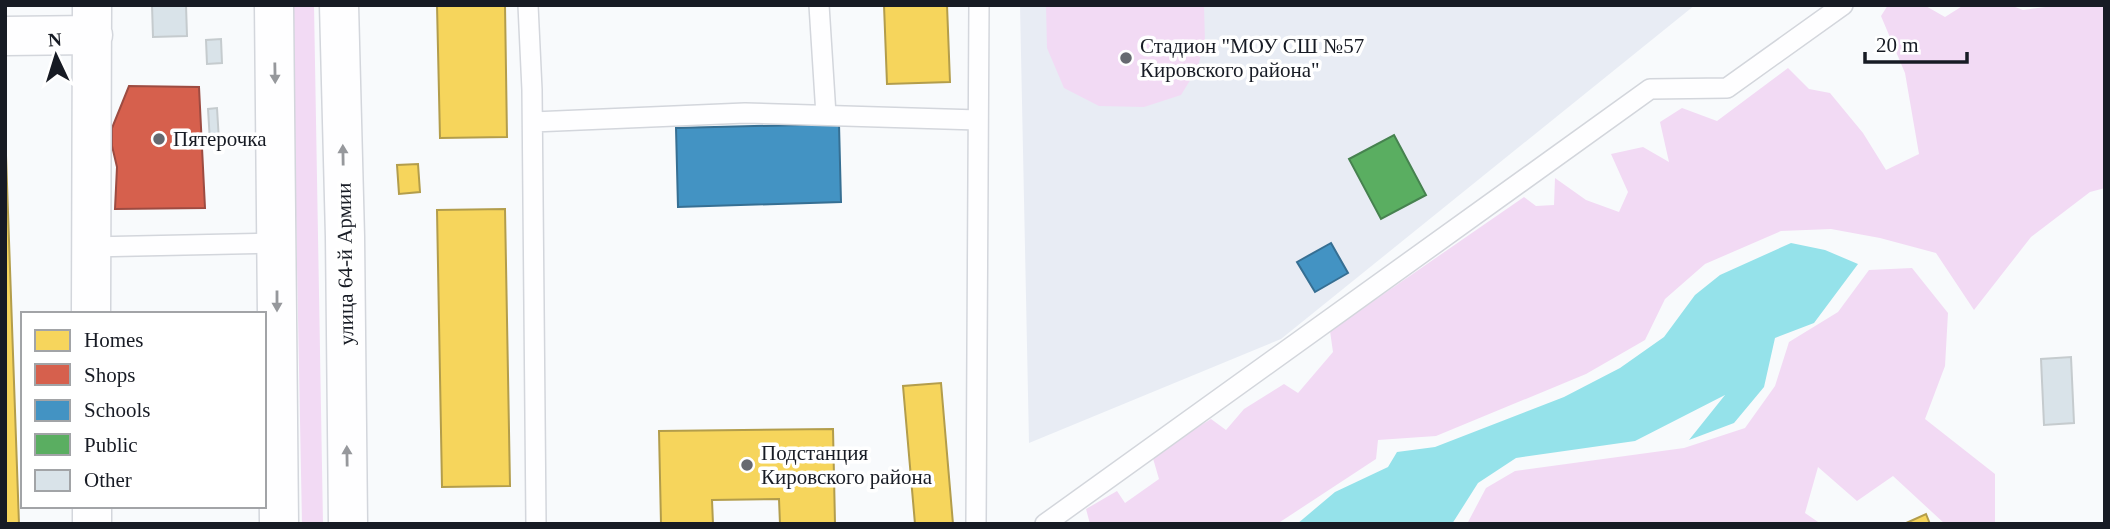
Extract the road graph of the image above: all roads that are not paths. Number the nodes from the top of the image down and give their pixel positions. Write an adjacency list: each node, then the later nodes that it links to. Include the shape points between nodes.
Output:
1 (274, 5): 12 (main road, one-way to 12)
2 (339, 5): 16 (main road, улица 64-й Армии, one-way to 2)
3 (528, 5): 11 (lane)
4 (819, 5): 9 (lane)
5 (979, 5): 10 (lane)
6 (1843, 5): 19 (lane, via 1727,88 1650,89)
7 (92, 20): 8 (main road); 13 (main road)
8 (5, 36)
9 (826, 115): 10 (lane); 11 (lane, via 745,113)
10 (978, 120): 18 (lane)
11 (533, 122): 17 (lane)
12 (276, 243): 13 (lane); 15 (main road, one-way to 15)
13 (90, 247): 14 (main road)
14 (91, 312)
15 (279, 524)
16 (348, 524)
17 (536, 524)
18 (976, 524)
19 (1045, 524)

